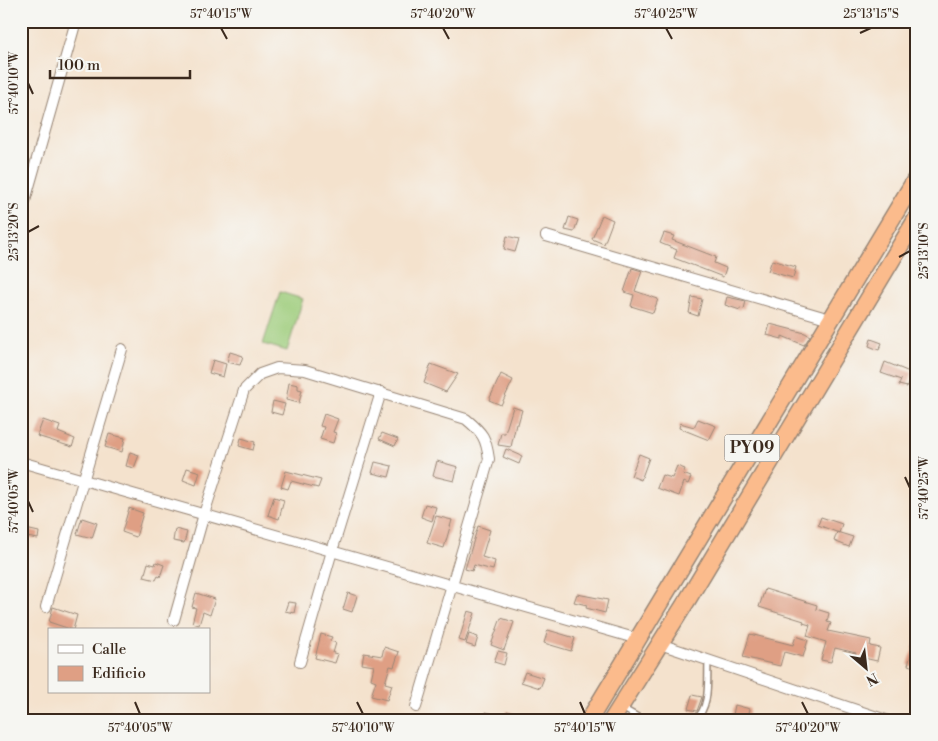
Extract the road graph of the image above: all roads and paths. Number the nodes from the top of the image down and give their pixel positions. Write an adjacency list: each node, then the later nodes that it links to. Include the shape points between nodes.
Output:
1 (76, 21): 3 (street)
2 (917, 177): 6 (highway, PY09)
3 (21, 216)
4 (917, 218): 17 (highway, PY09)
5 (546, 236): 6 (street)
6 (830, 319): 16 (highway, PY09)
7 (122, 349): 10 (street)
8 (381, 392): 11 (street, via 304,370 277,368 260,374 244,390); 12 (street); 13 (street, via 466,419 480,431 487,445 489,460)
9 (21, 462): 10 (street)
10 (84, 480): 11 (street); 14 (street)
11 (204, 514): 12 (street); 15 (street)
12 (332, 551): 13 (street); 19 (street)
13 (452, 586): 16 (street); 20 (street)
14 (46, 606)
15 (174, 620)
16 (638, 638): 23 (highway, PY09)
17 (660, 644): 18 (street); 21 (highway, PY09)
18 (708, 661): 22 (street); 25 (lane, via 706,698 701,715)
19 (300, 662)
20 (416, 707)
21 (616, 714): 24 (lane)
22 (883, 719)
23 (589, 720)
24 (643, 720)
25 (695, 720)

